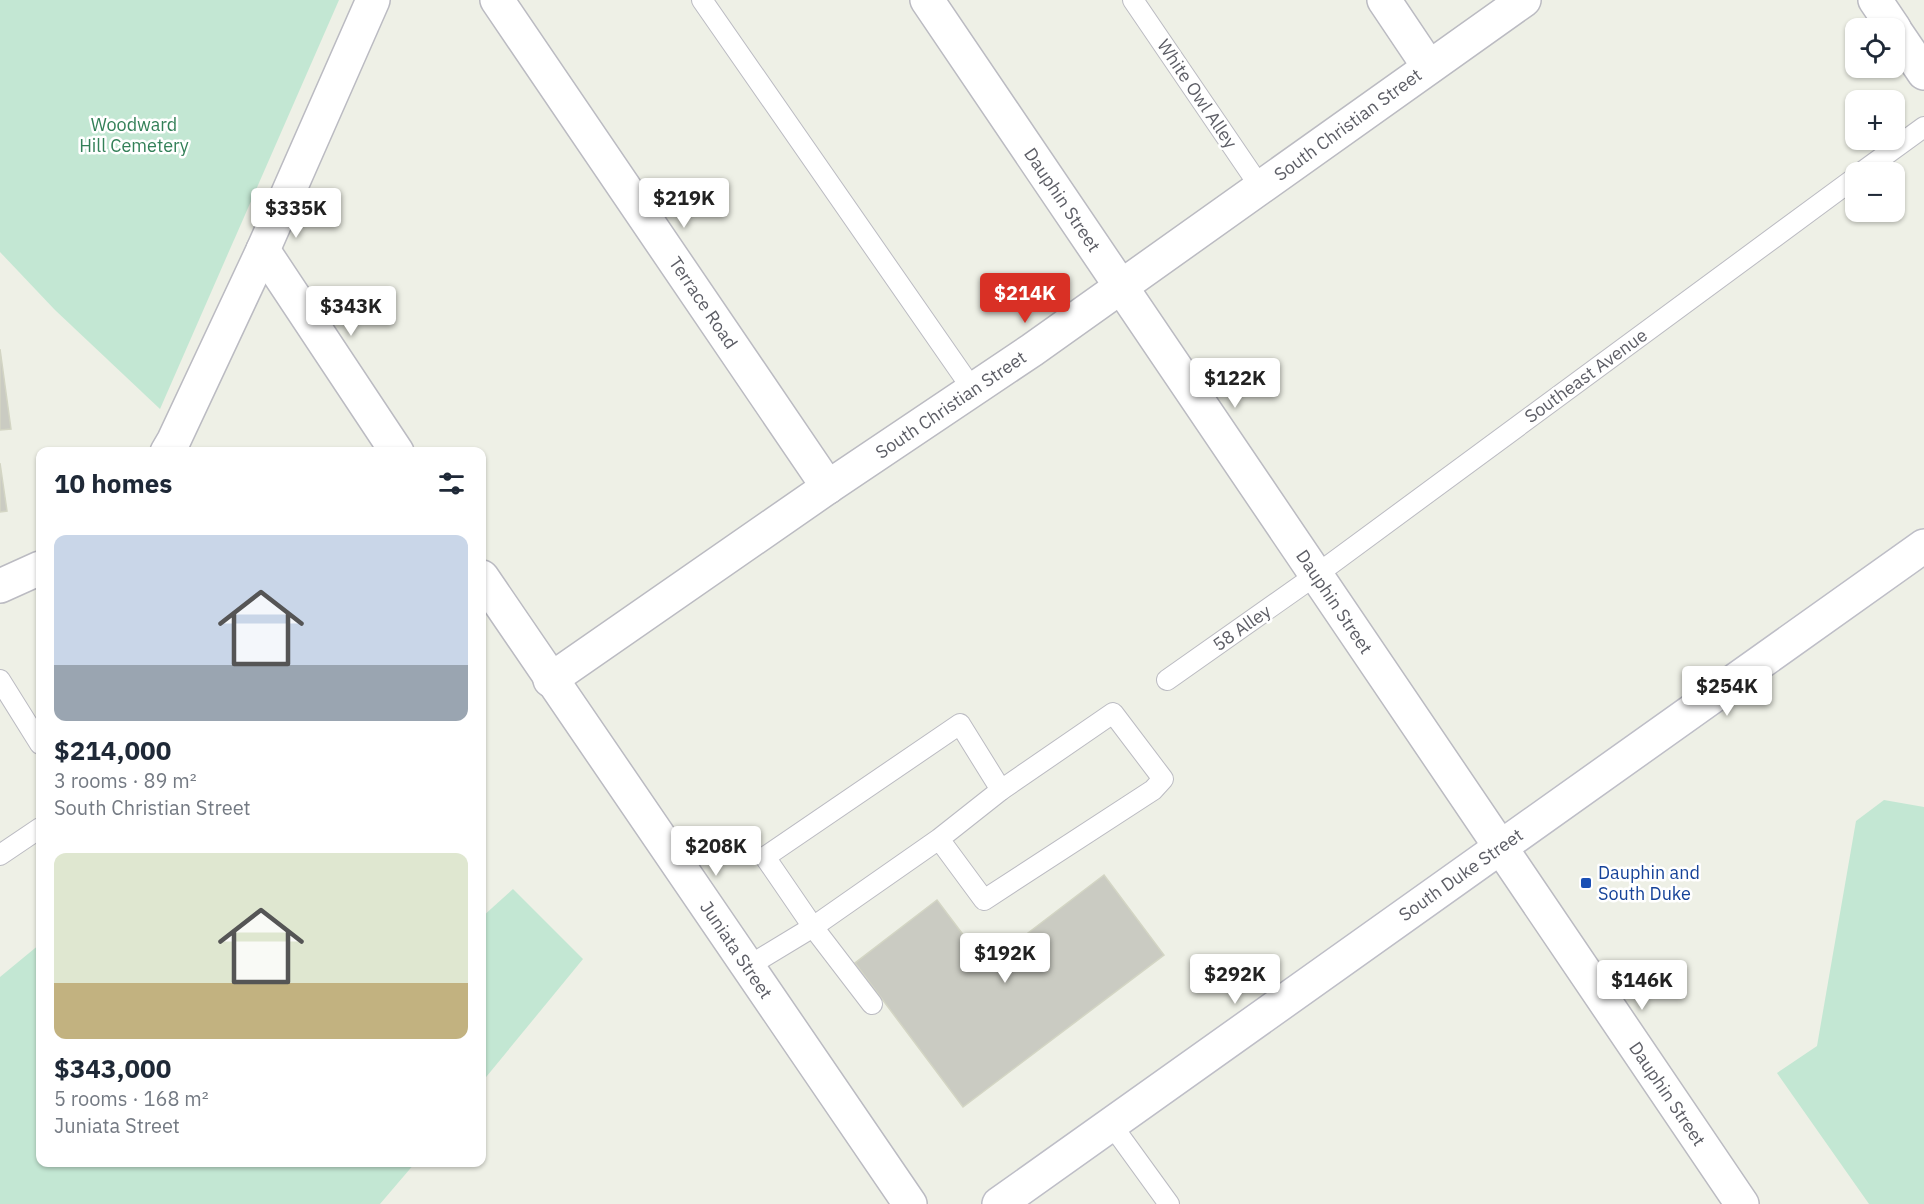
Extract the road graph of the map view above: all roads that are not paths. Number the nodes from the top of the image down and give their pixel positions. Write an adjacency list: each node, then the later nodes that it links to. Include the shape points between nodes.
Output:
1 (372, 0): 17 (street)
2 (497, 0): 22 (street, Terrace Road)
3 (702, 0): 19 (lane)
4 (927, 0): 18 (street, Dauphin Street)
5 (1133, 0): 16 (lane, White Owl Alley)
6 (1384, 0): 11 (street)
7 (1524, 0): 11 (street, South Christian Street)
8 (1875, 0): 9 (street)
9 (1887, 18)
10 (1905, 45): 12 (street)
11 (1429, 67): 16 (street, South Christian Street)
12 (1924, 73)
13 (1924, 127): 14 (lane)
14 (1876, 162)
15 (1845, 185): 25 (lane, Southeast Avenue)
16 (1261, 188): 18 (street, South Christian Street)
17 (263, 250): 20 (street); 21 (street)
18 (1121, 287): 19 (street, South Christian Street); 25 (street, Dauphin Street)
19 (973, 390): 22 (street, South Christian Street)
20 (169, 447)
21 (394, 447)
22 (828, 488): 29 (street, South Christian Street)
23 (1924, 546): 35 (street, South Duke Street)
24 (36, 570): 27 (street)
25 (1316, 575): 30 (lane, 58 Alley); 35 (street, Dauphin Street)
26 (486, 583): 29 (street, Juniata Street)
27 (0, 586)
28 (0, 680): 31 (lane)
29 (550, 680): 38 (street, Juniata Street)
30 (1167, 680)
31 (36, 738)
32 (1001, 790): 34 (lane); 34 (lane, via 1113,713 1163,779 1153,790 984,900); 37 (lane, via 960,724 765,858)
33 (36, 831): 36 (lane)
34 (939, 839): 37 (lane)
35 (1500, 848): 40 (street, South Duke Street); 44 (street, Dauphin Street)
36 (0, 855)
37 (813, 927): 38 (lane); 39 (lane)
38 (747, 967): 41 (street, Juniata Street)
39 (872, 1004)
40 (1111, 1124): 42 (street, South Duke Street); 43 (lane)
41 (910, 1204)
42 (999, 1204)
43 (1169, 1204)
44 (1742, 1204)

